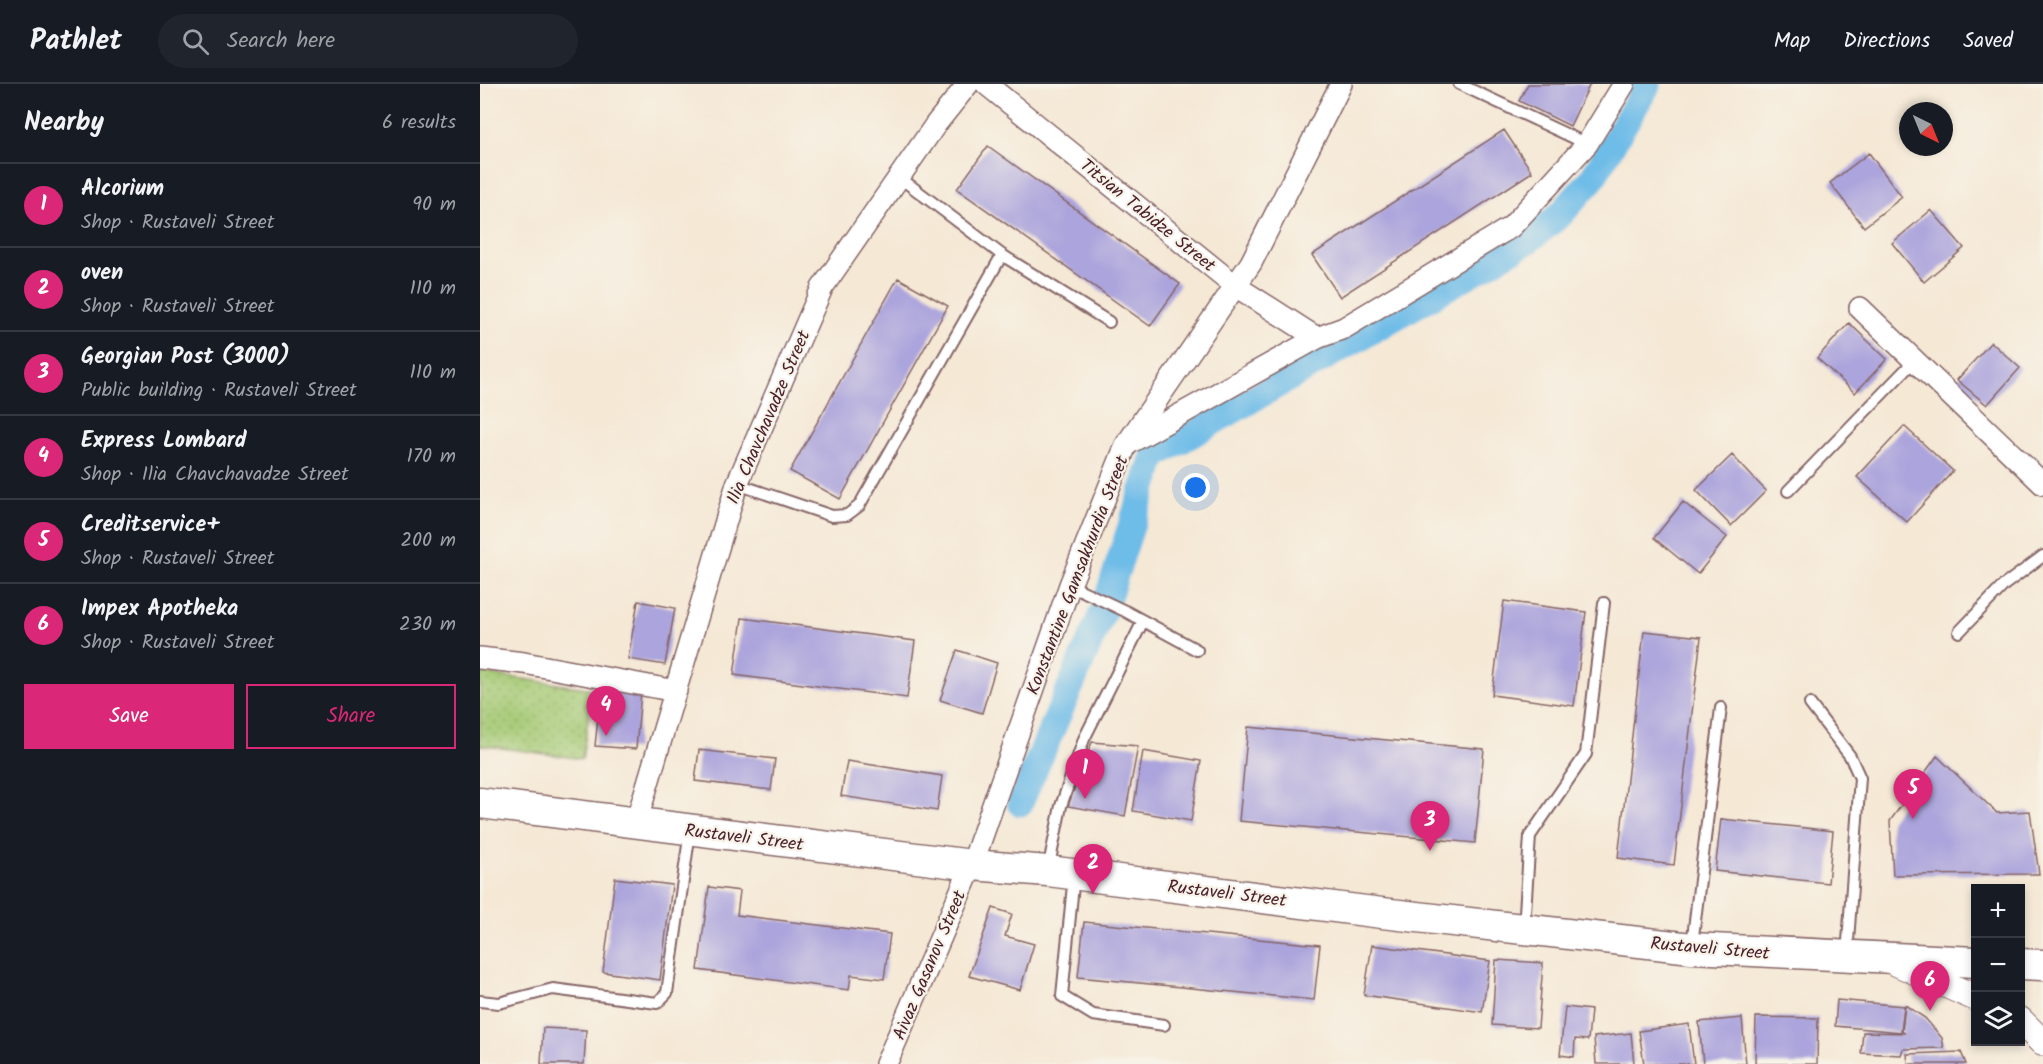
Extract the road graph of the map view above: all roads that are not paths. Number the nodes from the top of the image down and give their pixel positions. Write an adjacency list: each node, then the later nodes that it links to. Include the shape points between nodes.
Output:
1 (968, 84): 8 (street, Ilia Chavchavadze Street)
2 (986, 84): 10 (street, Titsian Tabidze Street)
3 (1341, 84): 10 (street, Konstantine Gamsakhurdia Street)
4 (1459, 84): 6 (lane)
5 (1624, 84): 7 (street)
6 (1484, 89): 7 (lane)
7 (1587, 144): 13 (street, via 1511,227 1344,328)
8 (899, 177): 9 (lane); 16 (street, Ilia Chavchavadze Street, via 822,288)
9 (1002, 255): 12 (lane); 16 (lane, via 859,506 847,515 832,516)
10 (1237, 287): 13 (street, Titsian Tabidze Street); 15 (street, Konstantine Gamsakhurdia Street)
11 (1860, 308): 14 (street)
12 (1109, 322)
13 (1317, 338): 15 (street)
14 (1914, 361): 17 (street); 18 (lane)
15 (1126, 445): 20 (street, Konstantine Gamsakhurdia Street)
16 (737, 484): 26 (street, Ilia Chavchavadze Street)
17 (2043, 484)
18 (1788, 491)
19 (2043, 556): 23 (lane, via 2004,585)
20 (1070, 585): 22 (lane); 32 (street, Konstantine Gamsakhurdia Street)
21 (1604, 603): 34 (lane, via 1586,754 1530,836)
22 (1143, 621): 24 (lane); 33 (lane, via 1084,739 1061,806)
23 (1959, 632)
24 (1197, 650)
25 (480, 658): 26 (street)
26 (676, 691): 30 (street, Ilia Chavchavadze Street)
27 (1810, 704): 36 (lane, via 1850,756 1860,778)
28 (1720, 708): 35 (lane)
29 (480, 803): 30 (main road, Rustaveli Street)
30 (636, 823): 31 (main road, Rustaveli Street)
31 (690, 830): 32 (main road, Rustaveli Street); 42 (lane, via 667,993 657,1002 553,989 500,1002)
32 (972, 866): 33 (main road, Rustaveli Street); 46 (street, Aivaz Gasanov Street)
33 (1061, 872): 34 (main road, Rustaveli Street); 43 (lane, via 1062,996 1093,1015)
34 (1524, 928): 35 (main road, Rustaveli Street)
35 (1692, 948): 36 (main road, Rustaveli Street)
36 (1846, 957): 37 (main road, Rustaveli Street)
37 (1887, 959): 38 (main road, Rustaveli Street); 41 (street)
38 (1971, 962)
39 (2025, 964): 40 (main road)
40 (2043, 965)
41 (1971, 996)
42 (480, 1001)
43 (1164, 1025)
44 (2025, 1025): 45 (street)
45 (2043, 1043)
46 (886, 1064)

